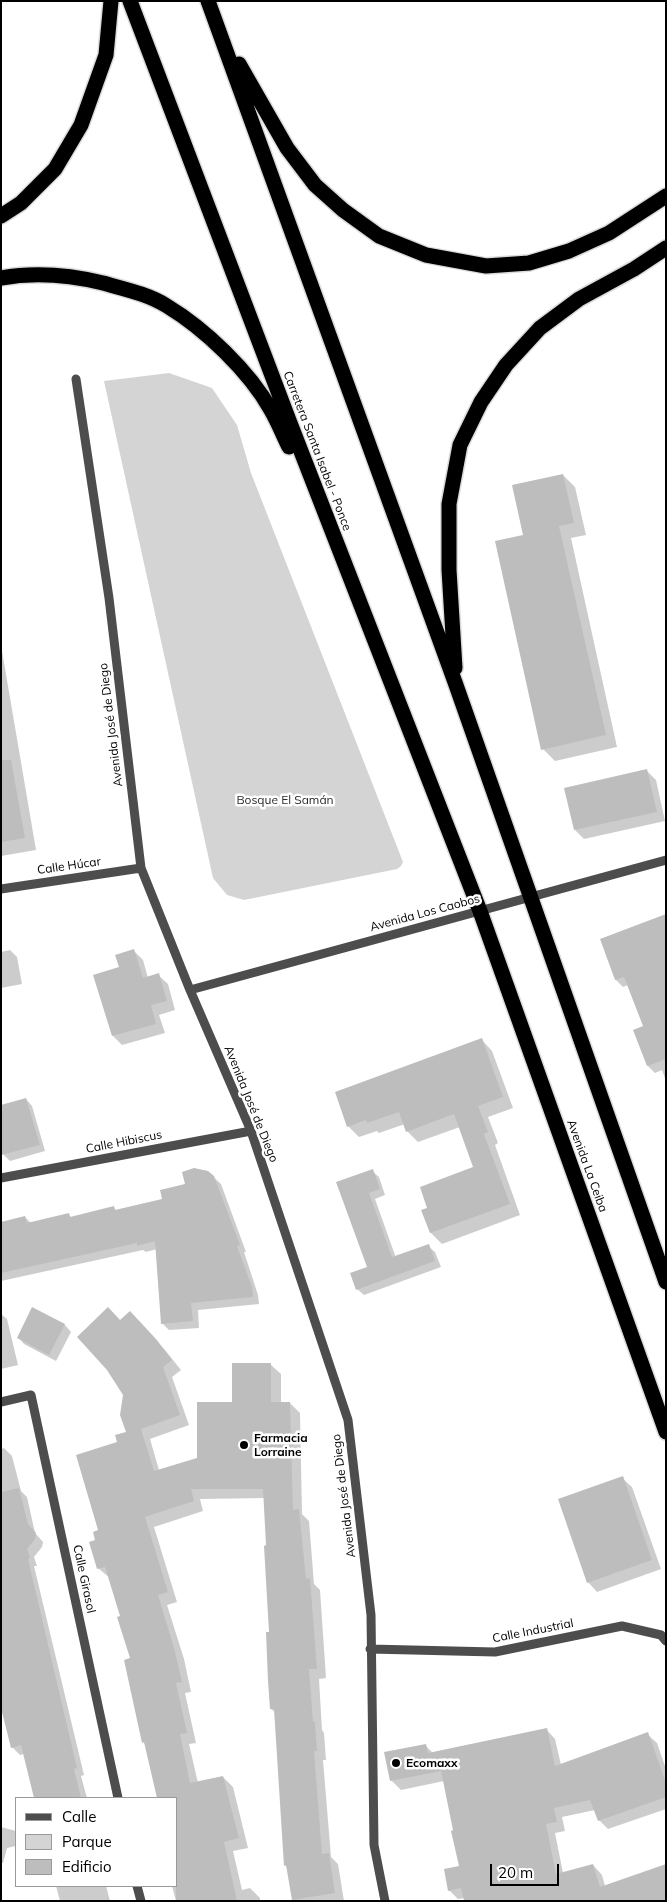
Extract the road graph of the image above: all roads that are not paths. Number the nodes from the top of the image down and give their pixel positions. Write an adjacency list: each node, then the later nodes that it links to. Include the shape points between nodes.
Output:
1 (111, 1): 6 (highway, via 106,55 81,125 55,169 21,203)
2 (130, 1): 10 (highway, Carretera Santa Isabel - Ponce)
3 (208, 1): 4 (highway)
4 (218, 27): 5 (highway, via 287,148 315,185 379,236 426,255 486,266 529,263 569,251 609,233); 11 (highway)
5 (666, 196)
6 (1, 216)
7 (666, 248): 11 (highway, via 579,299 540,328 506,365 481,402 460,445 449,504 449,570)
8 (1, 278): 10 (highway, via 46,274 84,278 131,291 166,306 205,333 239,366 270,408)
9 (76, 378): 13 (street, Avenida José de Diego, via 109,598)
10 (340, 552): 16 (highway, Carretera Santa Isabel - Ponce)
11 (456, 685): 15 (highway)
12 (666, 860): 15 (street, Avenida Los Caobos)
13 (141, 868): 14 (street, Calle Húcar); 17 (street, Avenida José de Diego)
14 (1, 889)
15 (532, 896): 16 (street, Avenida Los Caobos); 20 (highway)
16 (480, 911): 17 (street, Avenida Los Caobos); 22 (highway, Avenida La Ceiba)
17 (190, 990): 18 (street, Avenida José de Diego)
18 (251, 1131): 19 (street, Calle Hibiscus); 24 (street, Avenida José de Diego, via 348,1420 371,1615)
19 (1, 1178)
20 (666, 1282)
21 (1, 1402): 25 (street, Calle Girasol, via 31,1395)
22 (666, 1432)
23 (666, 1641): 24 (street, Calle Industrial, via 661,1635 622,1626 496,1652)
24 (370, 1649): 28 (street, Avenida José de Diego, via 374,1845)
25 (118, 1797)
26 (138, 1887): 27 (street)
27 (141, 1901)
28 (385, 1901)

